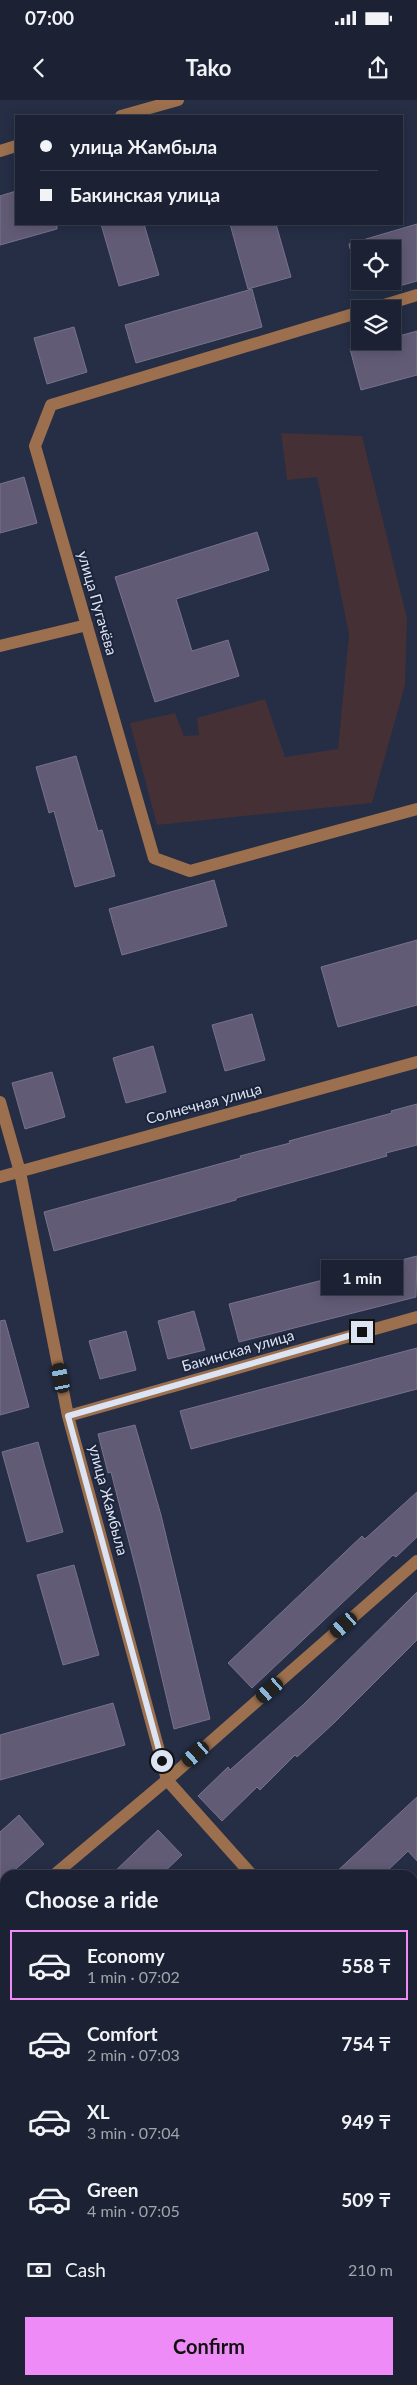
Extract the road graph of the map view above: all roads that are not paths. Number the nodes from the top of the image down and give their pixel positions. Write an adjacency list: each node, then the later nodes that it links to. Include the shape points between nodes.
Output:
1 (178, 100): 2 (street)
2 (125, 115)
3 (15, 146): 4 (street)
4 (0, 151)
5 (417, 295): 6 (street)
6 (401, 300)
7 (351, 315): 8 (street, улица Пугачёва, via 51,406 35,446)
8 (87, 626): 9 (street); 10 (street, улица Пугачёва, via 154,858 190,871)
9 (0, 646)
10 (417, 808)
11 (417, 1062): 13 (street, Солнечная улица)
12 (0, 1102): 13 (street, улица Жамбыла)
13 (20, 1172): 14 (street, Солнечная улица); 16 (street, улица Жамбыла)
14 (0, 1177)
15 (417, 1316): 16 (street, Бакинская улица)
16 (68, 1416): 18 (street, улица Жамбыла)
17 (417, 1561): 18 (street)
18 (167, 1780): 19 (street); 20 (street, улица Жамбыла)
19 (60, 1870)
20 (248, 1870)

